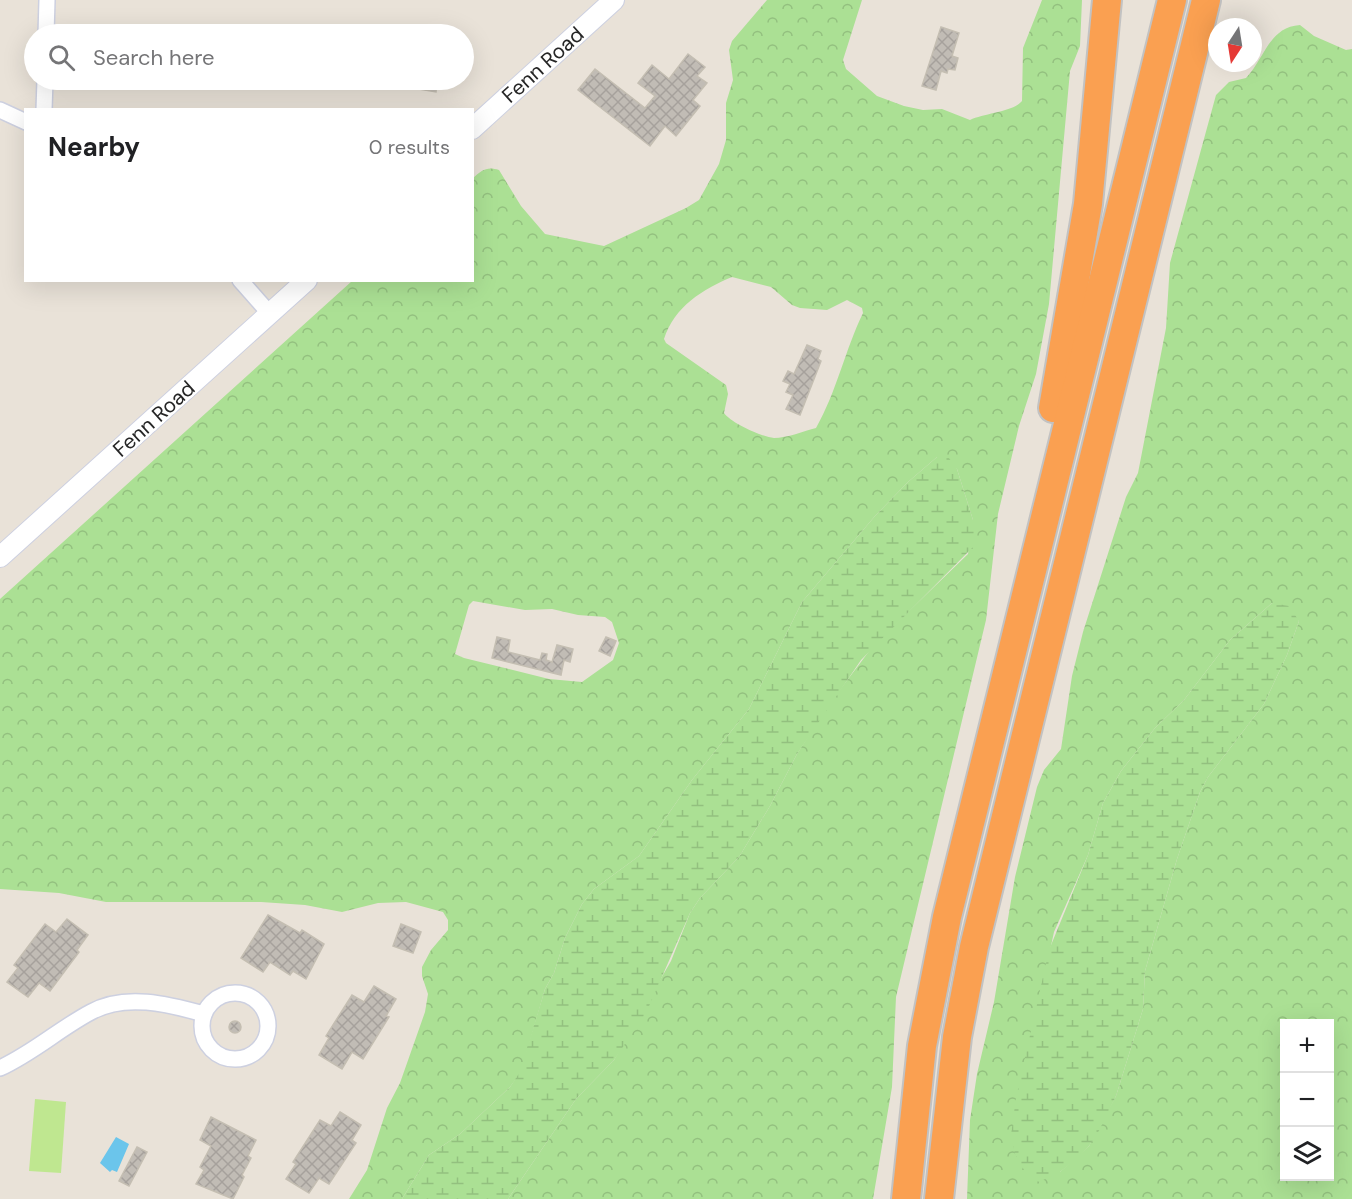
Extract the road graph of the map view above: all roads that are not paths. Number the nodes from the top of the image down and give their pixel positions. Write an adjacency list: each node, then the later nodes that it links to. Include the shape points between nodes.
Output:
1 (46, 0): 7 (street)
2 (614, 0): 13 (street, Fenn Road)
3 (1107, 0): 18 (highway, via 1087,213 1046,447 1011,605)
4 (1172, 0): 18 (highway)
5 (1206, 0): 9 (highway)
6 (1219, 0): 9 (highway)
7 (46, 24)
8 (45, 90): 10 (street)
9 (1183, 93): 22 (highway, via 976,936 957,1037)
10 (44, 108)
11 (0, 110): 12 (street)
12 (24, 121)
13 (474, 127)
14 (242, 282): 16 (street)
15 (305, 282): 16 (street, Fenn Road)
16 (270, 314): 17 (street, Fenn Road)
17 (0, 557)
18 (1004, 683): 21 (highway, via 931,994)
19 (204, 1014): 19 (street, via 201,1025 208,1046 227,1058 255,1053 267,1036 266,1014 260,1004 240,993 218,997); 20 (street, via 163,1003 123,1002 92,1011 22,1058)
20 (0, 1068)
21 (906, 1199)
22 (939, 1199)

